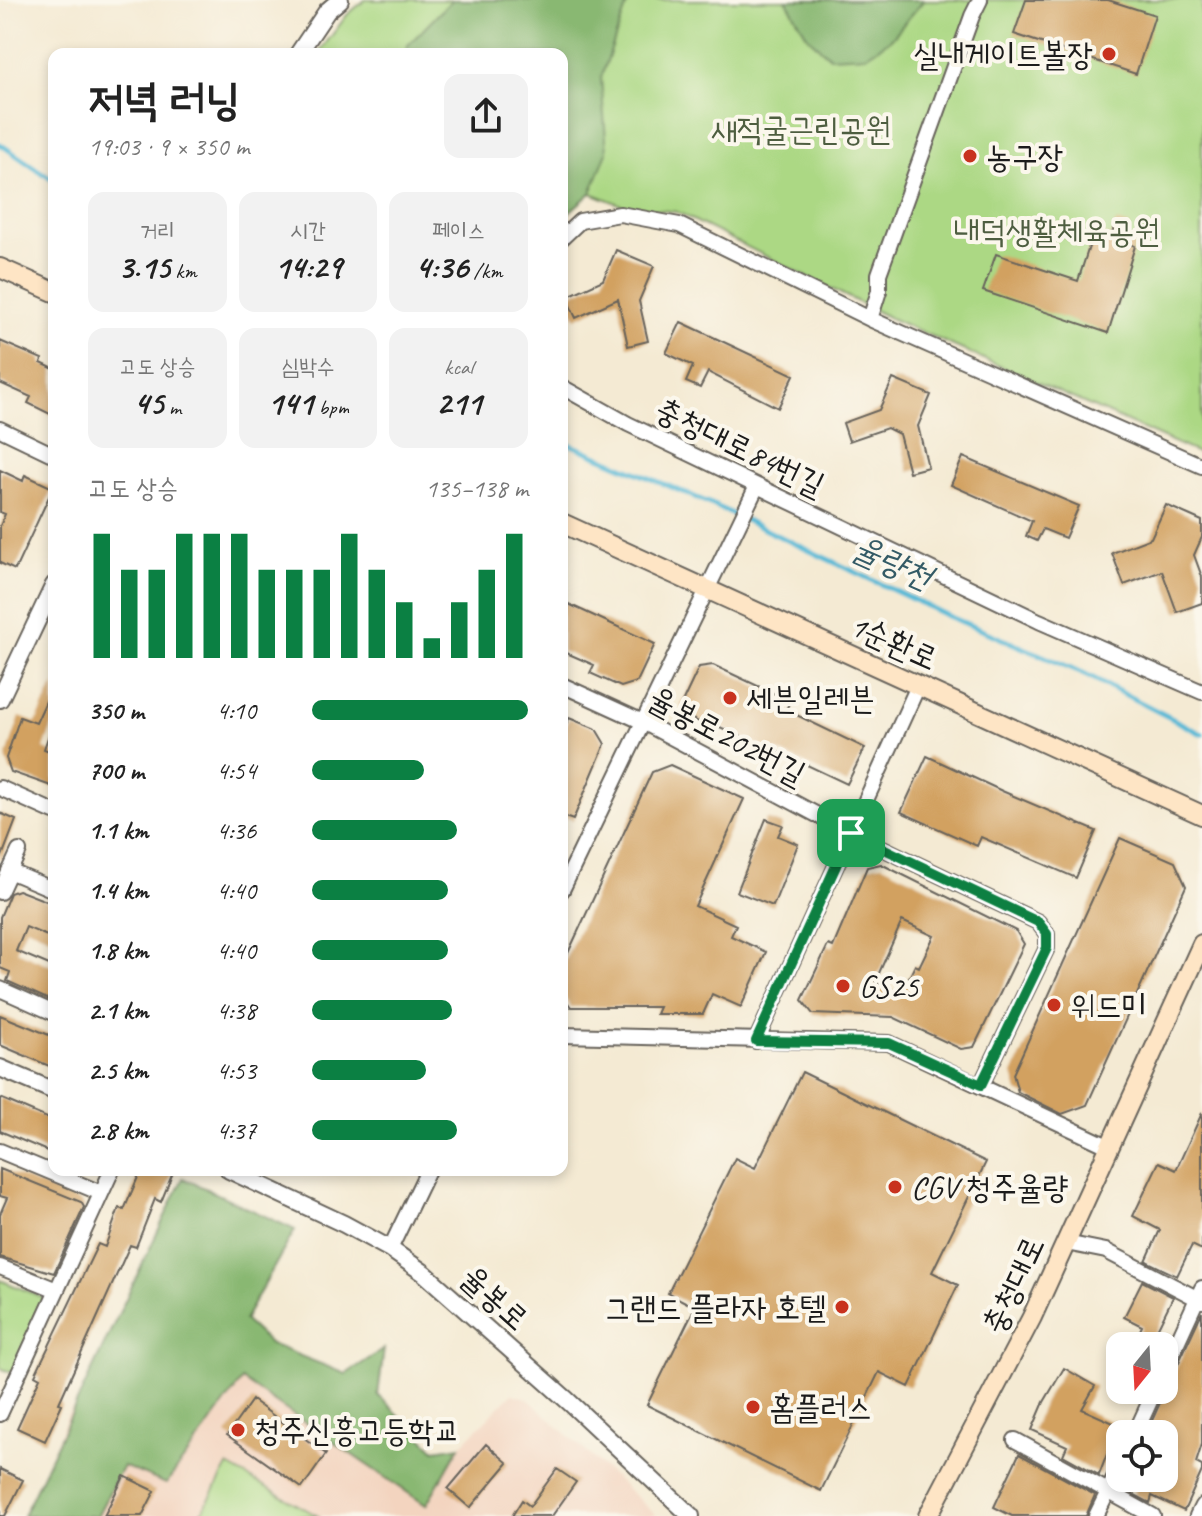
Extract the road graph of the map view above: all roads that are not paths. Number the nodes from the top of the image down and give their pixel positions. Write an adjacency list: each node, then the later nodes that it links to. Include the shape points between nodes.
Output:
1 (340, 0): 3 (street)
2 (980, 0): 7 (street, via 879,274)
3 (302, 48)
4 (568, 232): 7 (street, via 580,221 620,214 679,225)
5 (0, 268): 6 (main road)
6 (48, 289)
7 (870, 319): 11 (street)
8 (568, 390): 12 (street, 충청대로84번길)
9 (0, 429): 10 (street)
10 (48, 452)
11 (1202, 466)
12 (757, 486): 14 (street); 18 (street, 충청대로84번길, via 1039,621)
13 (568, 526): 14 (main road, 1순환로)
14 (707, 589): 16 (main road, 1순환로); 20 (street)
15 (48, 598): 19 (street)
16 (918, 686): 23 (main road, 1순환로); 24 (street)
17 (568, 688): 20 (street, 율봉로202번길)
18 (1202, 692)
19 (0, 699)
20 (643, 722): 24 (street, 율봉로202번길); 27 (street)
21 (0, 788): 22 (street)
22 (48, 809)
23 (1202, 815)
24 (851, 833): 34 (street); 36 (street, 율봉로202번길, via 1038,922 1047,934 1047,948)
25 (19, 851): 26 (street)
26 (9, 871): 28 (street); 29 (street)
27 (568, 878)
28 (48, 887)
29 (0, 892)
30 (1202, 944): 38 (main road, 충청대로)
31 (0, 989): 32 (street)
32 (48, 1010)
33 (568, 1035): 34 (street)
34 (756, 1041): 36 (street, via 889,1043)
35 (0, 1068): 37 (street)
36 (981, 1085): 38 (street)
37 (48, 1088)
38 (1110, 1147): 46 (main road, 충청대로)
39 (0, 1151): 40 (street)
40 (48, 1171)
41 (60, 1176): 45 (street)
42 (109, 1176): 45 (street)
43 (242, 1176): 47 (street, 율봉로)
44 (425, 1176): 47 (street)
45 (101, 1193): 49 (street)
46 (1066, 1243): 50 (street, via 1106,1251); 59 (main road, 충청대로)
47 (390, 1249): 58 (street, 율봉로, via 424,1273)
48 (0, 1267): 49 (street)
49 (57, 1290): 52 (street)
50 (1200, 1296): 51 (street)
51 (1178, 1342)
52 (7, 1381): 53 (street)
53 (0, 1414)
54 (1015, 1440): 55 (street)
55 (1106, 1491)
56 (1108, 1492): 60 (street); 61 (street)
57 (1202, 1506): 62 (street)
58 (691, 1516)
59 (928, 1516)
60 (1096, 1516)
61 (1153, 1516)
62 (1197, 1516)

